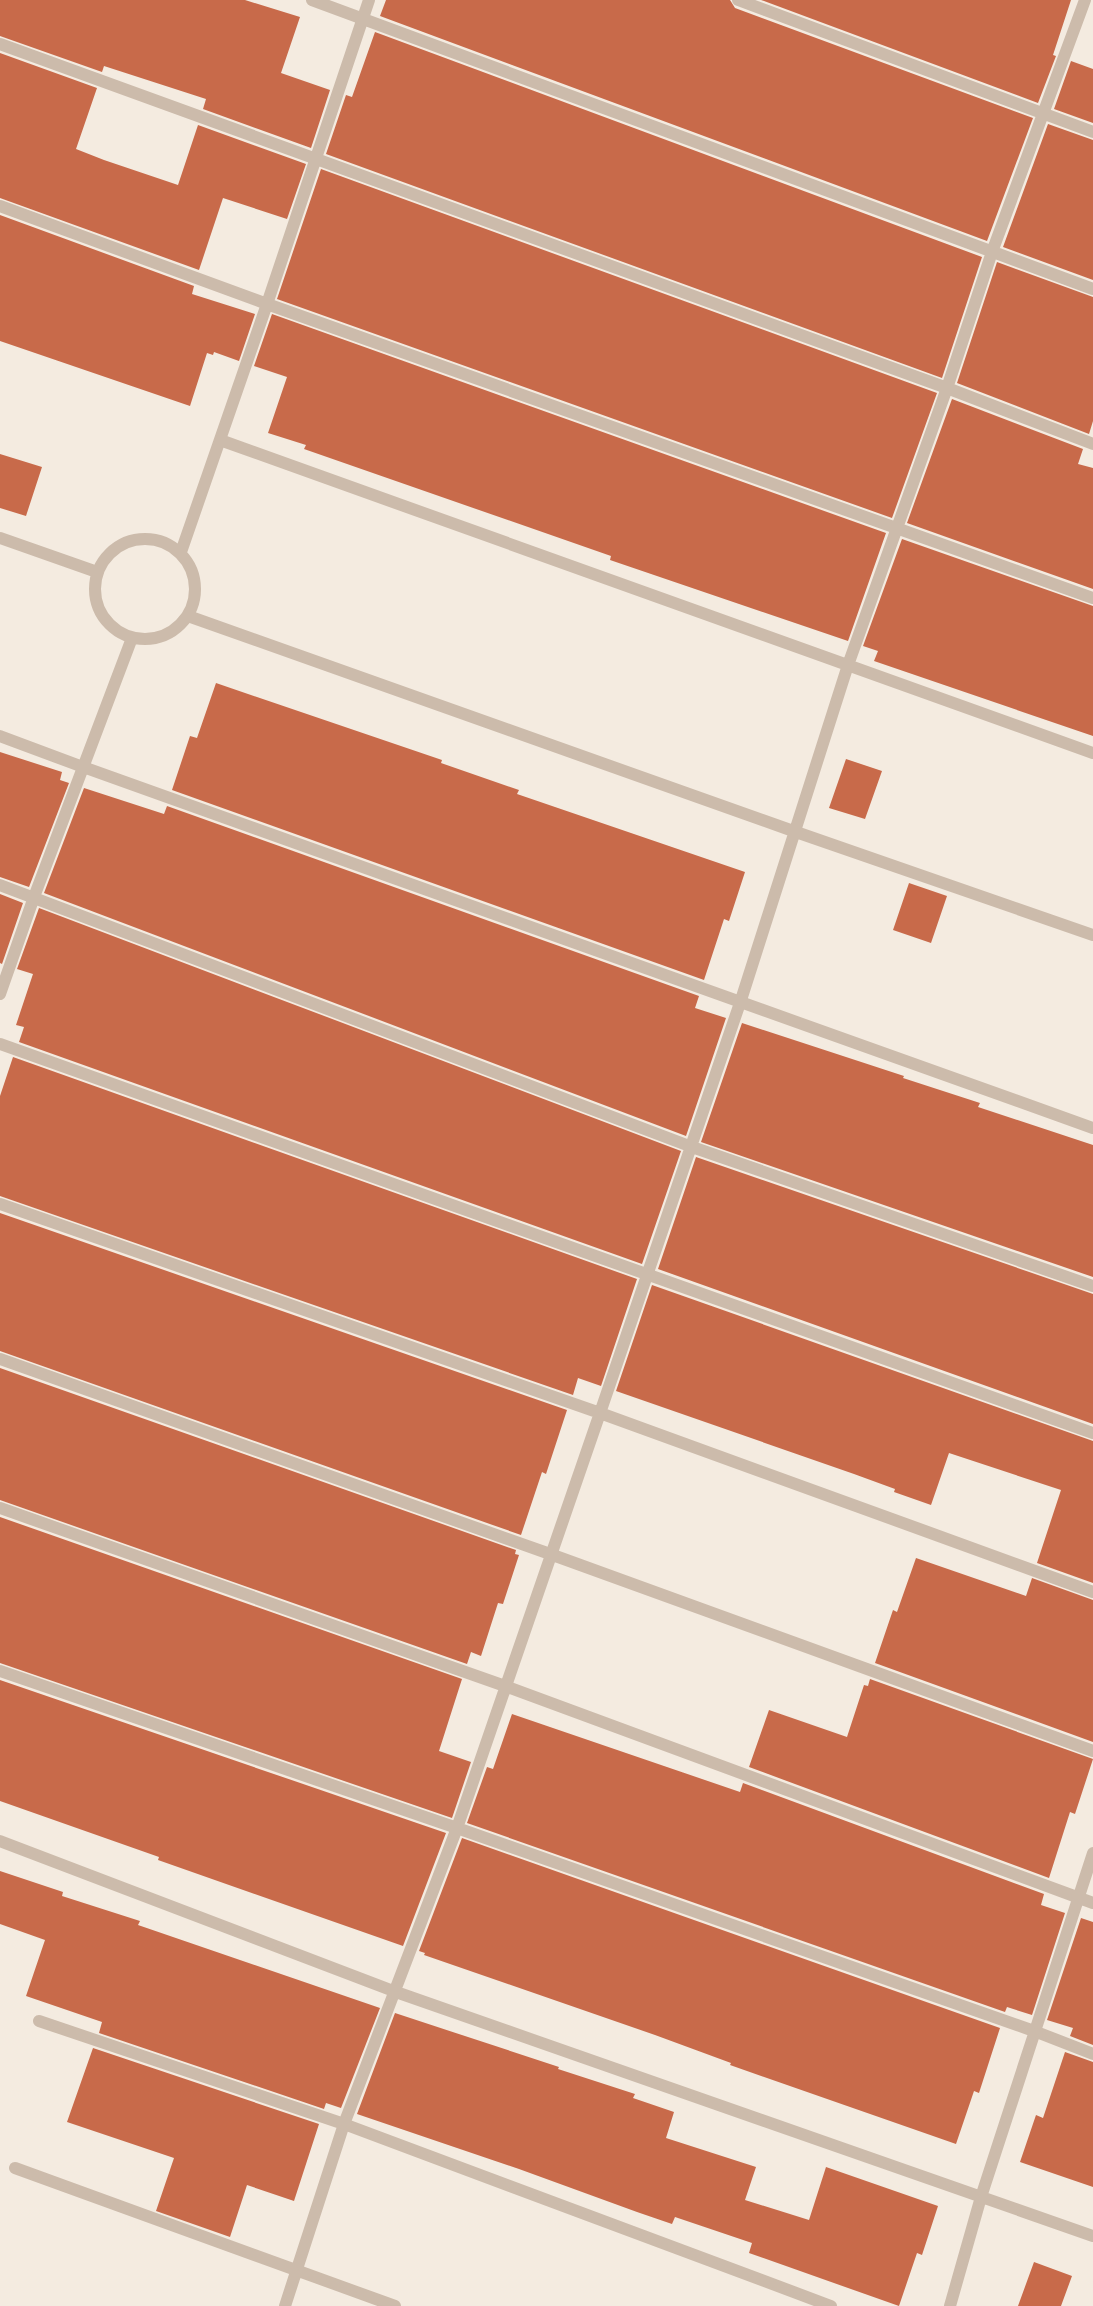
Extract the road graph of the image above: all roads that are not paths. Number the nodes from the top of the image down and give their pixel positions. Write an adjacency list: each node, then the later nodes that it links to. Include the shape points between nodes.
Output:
1 (312, 0): 5 (street)
2 (369, 0): 5 (street)
3 (738, 0): 7 (street)
4 (1085, 0): 7 (street)
5 (362, 18): 9 (street); 11 (street)
6 (0, 44): 9 (street)
7 (1044, 114): 8 (street); 11 (street)
8 (1093, 132)
9 (314, 160): 13 (street); 14 (street)
10 (0, 206): 13 (street)
11 (992, 252): 12 (street); 14 (street)
12 (1093, 289)
13 (267, 304): 15 (street); 17 (street)
14 (947, 388): 16 (street); 17 (street)
15 (220, 440): 19 (street); 24 (street)
16 (1093, 444)
17 (896, 528): 21 (street); 24 (street)
18 (0, 538): 20 (street)
19 (181, 552): 20 (street, via 151,538 134,539 118,546); 22 (street, via 191,566 196,583)
20 (97, 572): 23 (street, via 94,589 97,606 117,632)
21 (1093, 598)
22 (188, 616): 23 (street, via 164,636 148,640); 28 (street)
23 (132, 638): 27 (street)
24 (848, 665): 26 (street); 28 (street)
25 (0, 736): 27 (street)
26 (1093, 753)
27 (83, 767): 30 (street); 33 (street)
28 (796, 832): 31 (street); 33 (street)
29 (0, 885): 30 (street)
30 (34, 897): 32 (street); 36 (street)
31 (1093, 935)
32 (0, 994)
33 (741, 1000): 35 (street); 36 (street)
34 (0, 1044): 38 (street)
35 (1093, 1128)
36 (692, 1147): 38 (street); 39 (street)
37 (0, 1204): 41 (street)
38 (646, 1275): 41 (street); 42 (street)
39 (1093, 1286)
40 (0, 1359): 44 (street)
41 (600, 1413): 44 (street); 45 (street)
42 (1093, 1433)
43 (0, 1508): 47 (street)
44 (550, 1554): 47 (street); 48 (street)
45 (1093, 1592)
46 (0, 1671): 49 (street)
47 (505, 1686): 49 (street); 52 (street)
48 (1093, 1751)
49 (457, 1828): 54 (street); 56 (street)
50 (0, 1841): 54 (street)
51 (1093, 1853): 52 (street)
52 (1077, 1897): 53 (street); 56 (street)
53 (1093, 1902)
54 (396, 1992): 58 (street); 60 (street)
55 (39, 2021): 58 (street)
56 (1034, 2031): 57 (street); 60 (street)
57 (1093, 2054)
58 (344, 2124): 62 (street); 65 (street)
59 (15, 2168): 62 (street)
60 (981, 2197): 61 (street); 66 (street)
61 (1093, 2236)
62 (297, 2270): 63 (street); 64 (street)
63 (285, 2306)
64 (395, 2306)
65 (831, 2306)
66 (950, 2306)

